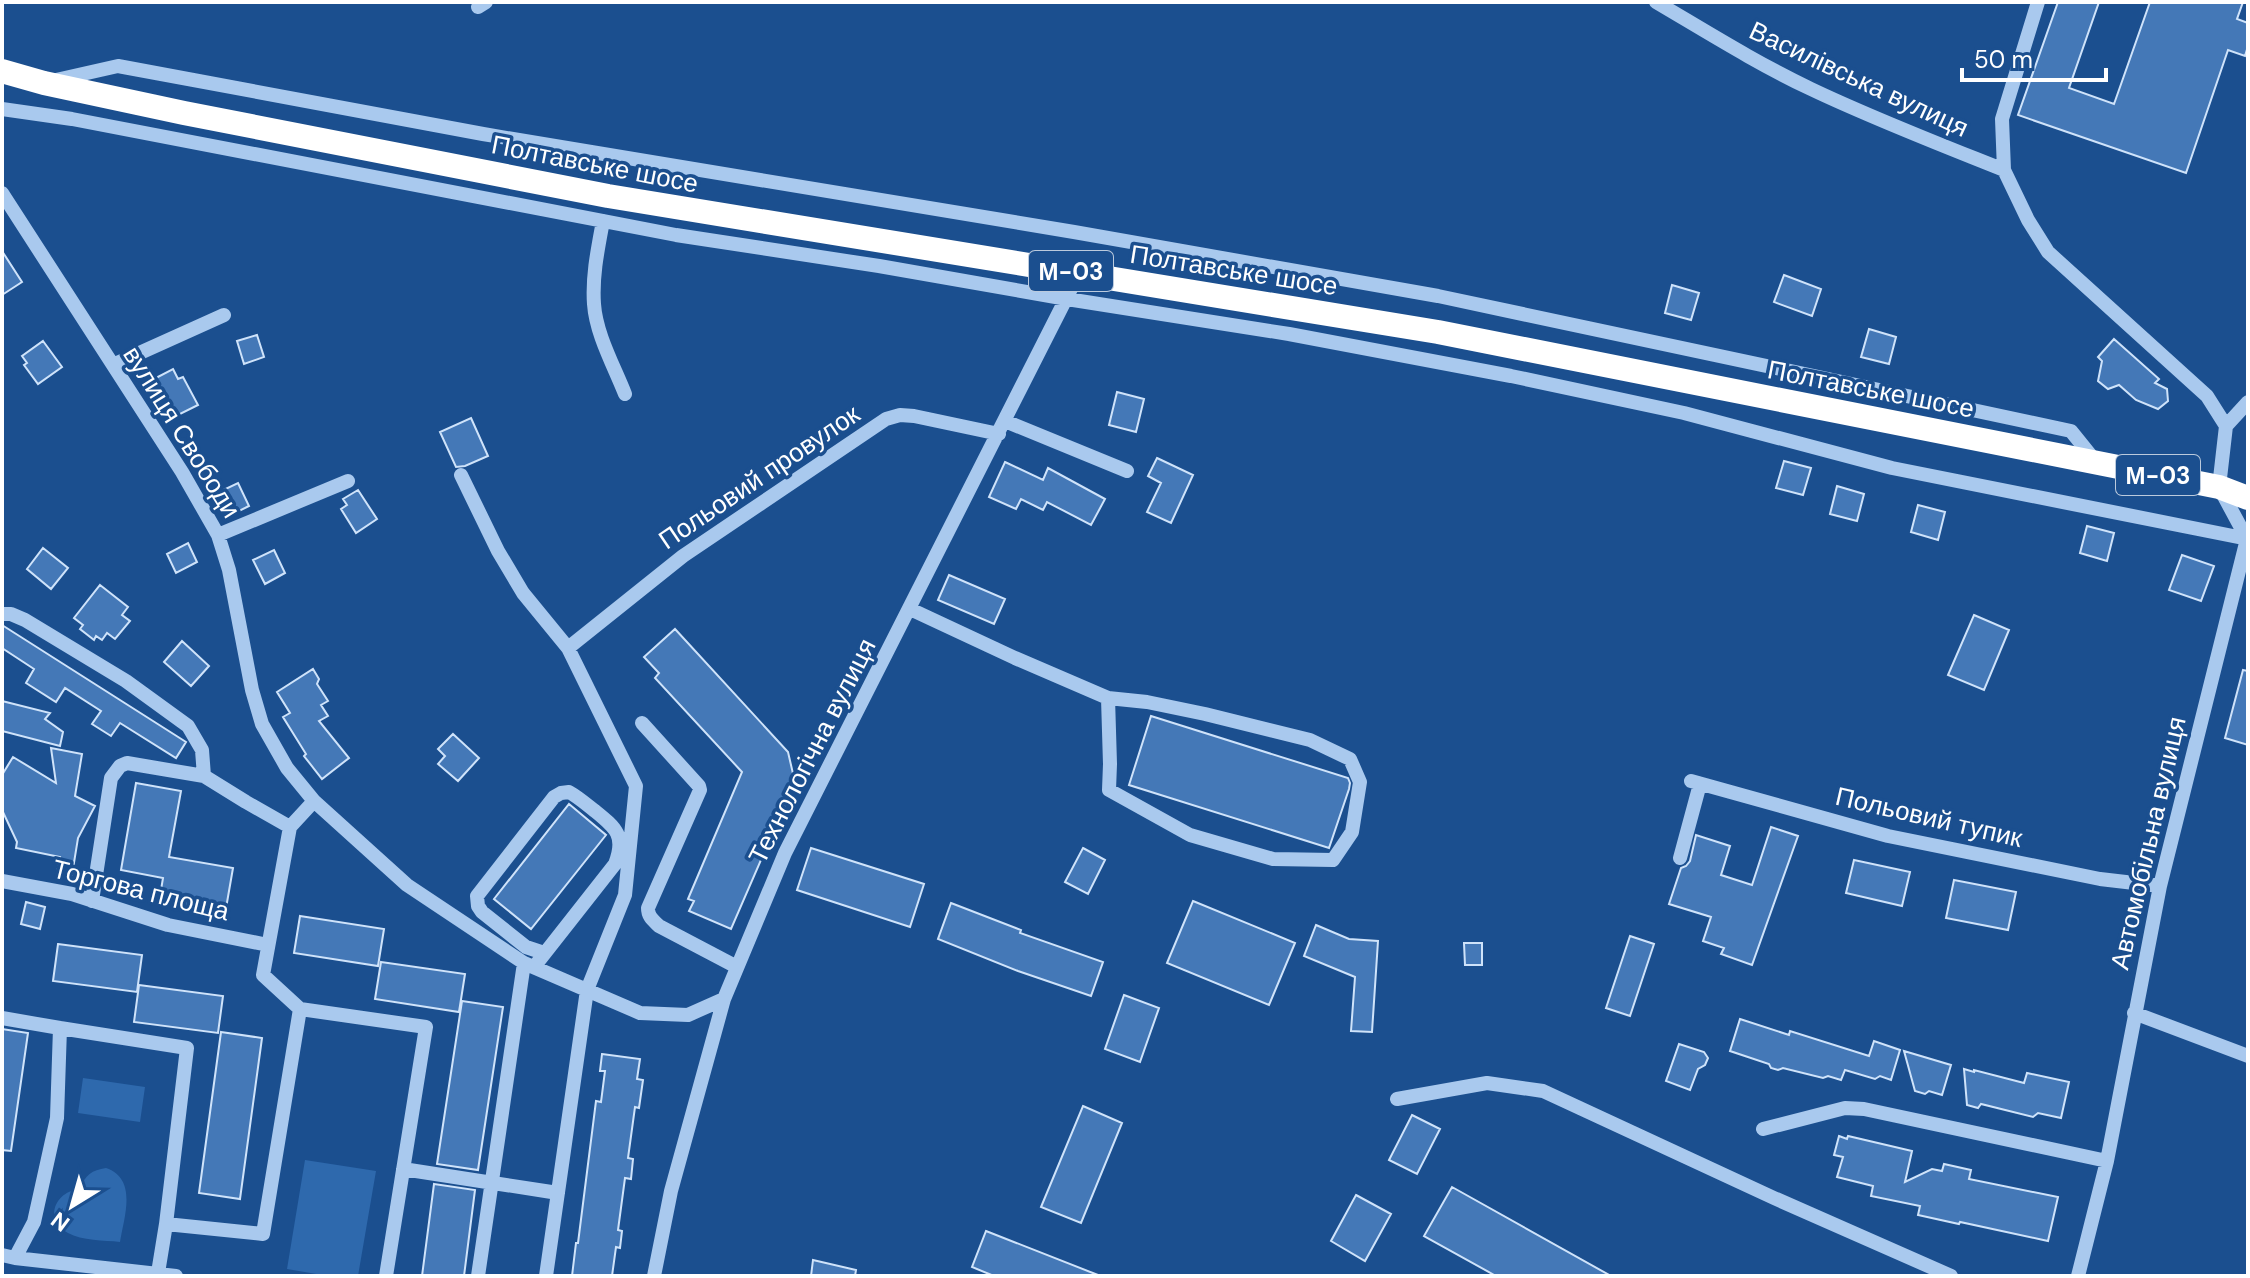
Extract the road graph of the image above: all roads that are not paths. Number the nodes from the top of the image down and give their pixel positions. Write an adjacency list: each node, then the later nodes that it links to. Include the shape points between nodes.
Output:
1 (1656, 2): 6 (street, Василівська вулиця, via 1809,88)
2 (2038, 2): 6 (street, Василівська вулиця, via 2002,119)
3 (2, 71): 4 (highway, Полтавське шосе / М-03)
4 (44, 83): 9 (highway, Полтавське шосе / М-03, via 676,209); 17 (street, via 118,66 483,134 1438,296 2071,431)
5 (2, 109): 8 (street)
6 (2004, 170): 15 (street, Василівська вулиця, via 2048,252 2207,396)
7 (2, 193): 12 (street, вулиця Свободи)
8 (603, 221): 10 (street); 13 (street, via 594,305)
9 (1079, 273): 10 (street, Технологічна вулиця); 17 (highway, Полтавське шосе / М-03, via 1438,332)
10 (1067, 299): 16 (street, Технологічна вулиця); 25 (street, via 1511,376 1684,413 1892,468)
11 (224, 315): 12 (street)
12 (113, 365): 24 (street, вулиця Свободи)
13 (625, 394)
14 (2248, 402): 15 (street)
15 (2226, 426): 22 (street)
16 (1002, 428): 18 (street, Польовий провулок); 26 (street, Технологічна вулиця); 28 (street, Польовий провулок, via 914,416 886,419 683,556)
17 (2097, 463): 22 (highway, Полтавське шосе / М-03)
18 (1127, 471)
19 (461, 475): 28 (street, via 523,593)
20 (348, 481): 24 (street)
21 (2248, 486): 22 (highway, М-03)
22 (2219, 487): 23 (highway, М-03); 25 (street)
23 (2248, 498)
24 (218, 535): 32 (street, вулиця Свободи, via 262,724)
25 (2248, 539): 36 (street, Автомобільна вулиця)
26 (910, 609): 29 (street); 41 (street, Технологічна вулиця, via 785,853)
27 (2, 614): 31 (street, via 25,620 188,726 202,750)
28 (568, 648): 42 (street, via 636,786 625,895)
29 (1108, 698): 29 (street, via 1109,790 1190,835 1273,859 1333,860 1352,832 1360,782 1350,759 1310,740 1205,714)
30 (642, 723): 41 (street, via 700,790 648,913 659,926)
31 (204, 776): 33 (street); 37 (street, via 127,763 116,771)
32 (314, 801): 33 (street); 40 (street, вулиця Свободи, via 407,885)
33 (290, 827): 38 (street)
34 (1680, 858): 36 (street, Польовий тупик, via 1695,782 1888,836)
35 (2, 881): 37 (street, Торгова площа)
36 (2160, 886): 45 (street, Автомобільна вулиця)
37 (92, 901): 38 (street, Торгова площа, via 168,925)
38 (268, 945): 44 (street, via 263,975)
39 (544, 953): 39 (street, via 526,947 482,912 477,896 554,797 567,792 612,824 619,850 615,864); 40 (street)
40 (529, 965): 42 (street, вулиця Свободи); 53 (street)
41 (737, 967): 43 (street, Технологічна вулиця)
42 (587, 990): 43 (street, вулиця Свободи, via 640,1013 688,1015); 54 (street)
43 (724, 999): 62 (street, Технологічна вулиця, via 671,1191)
44 (300, 1009): 52 (street, via 426,1027); 55 (street, via 263,1234)
45 (2134, 1013): 48 (street); 51 (street, Автомобільна вулиця)
46 (2, 1018): 47 (street)
47 (60, 1028): 55 (street, via 187,1048); 56 (street, via 57,1118 34,1222)
48 (2248, 1056)
49 (1397, 1099): 63 (street, via 1487,1083 1543,1091)
50 (1763, 1129): 51 (street, via 1845,1108 1864,1109)
51 (2107, 1161): 64 (street, Автомобільна вулиця)
52 (403, 1169): 53 (street); 59 (street)
53 (491, 1183): 54 (street); 60 (street)
54 (558, 1193): 61 (street)
55 (166, 1224): 57 (street)
56 (8, 1256): 57 (street)
57 (158, 1273): 58 (street)
58 (176, 1276)
59 (386, 1276)
60 (478, 1276)
61 (546, 1276)
62 (654, 1276)
63 (1951, 1276)
64 (2078, 1276)

